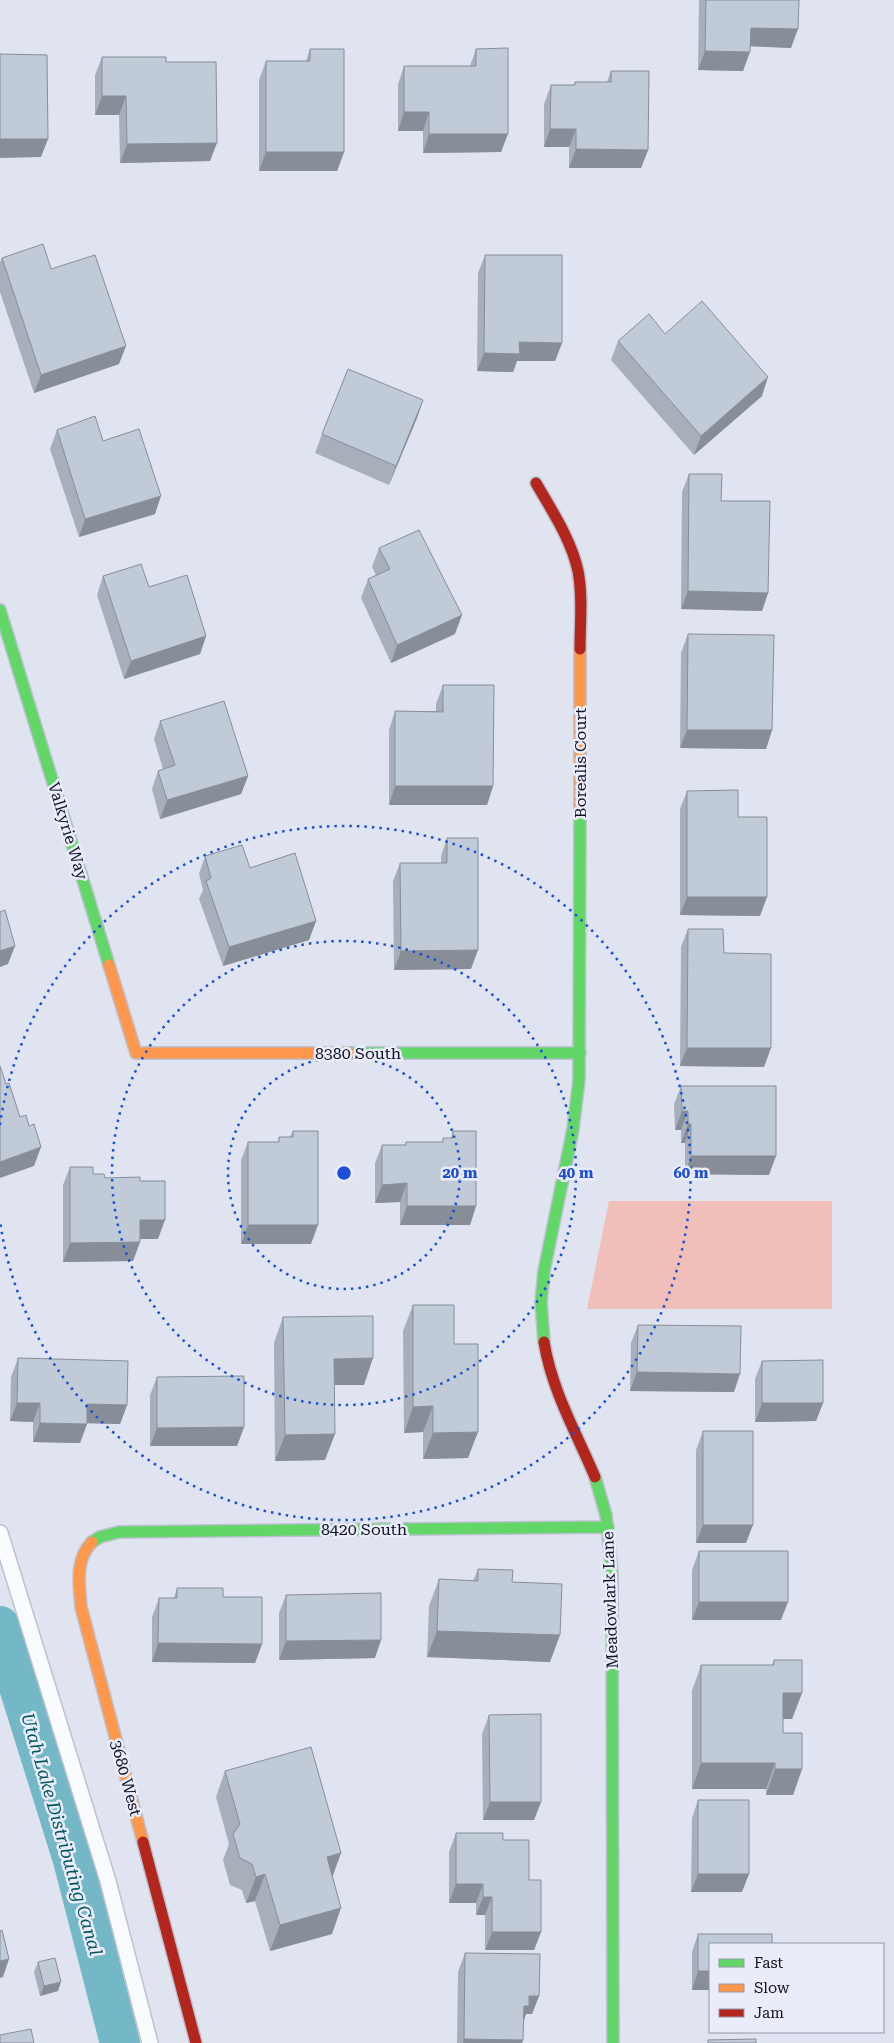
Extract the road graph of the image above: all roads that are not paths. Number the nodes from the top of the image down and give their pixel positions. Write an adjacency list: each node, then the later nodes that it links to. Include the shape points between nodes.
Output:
1 (536, 483): 4 (street, Borealis Court, via 570,544 579,572)
2 (0, 610): 3 (street, Valkyrie Way)
3 (136, 1053): 4 (street, 8380 South)
4 (580, 1054): 5 (street, Meadowlark Lane, via 577,1107 545,1258 542,1330 550,1373 593,1472)
5 (608, 1527): 6 (street, 8420 South); 10 (street, Meadowlark Lane, via 612,1574)
6 (119, 1532): 9 (street, 3680 West, via 99,1538 84,1552 78,1575 80,1607)
7 (0, 1533): 8 (lane, via 108,1881)
8 (150, 2043)
9 (196, 2043)
10 (613, 2043)

